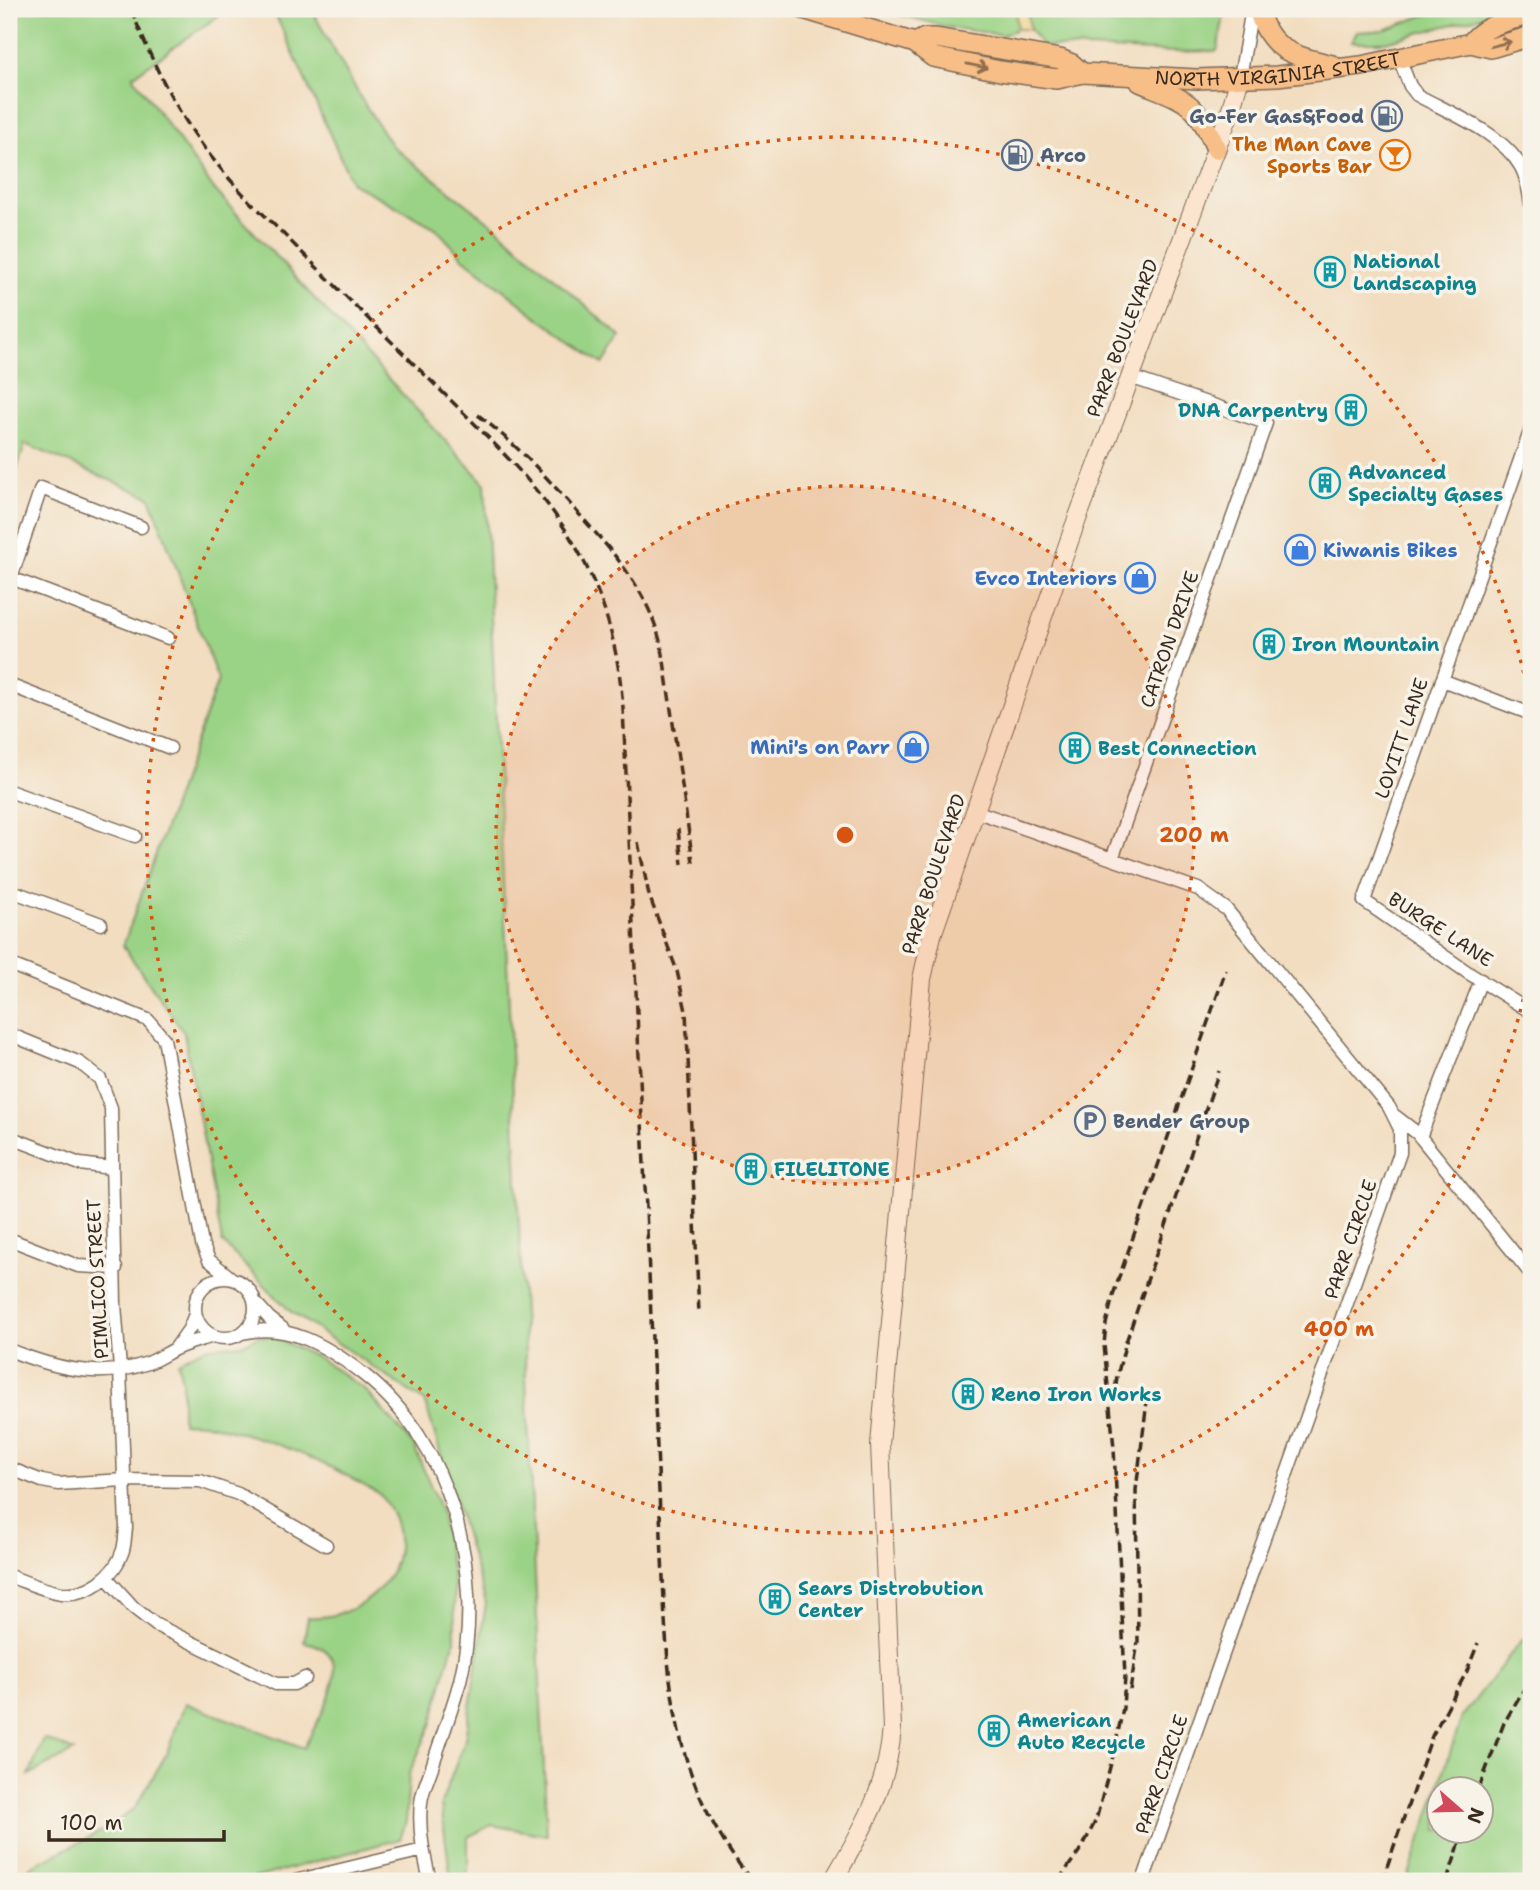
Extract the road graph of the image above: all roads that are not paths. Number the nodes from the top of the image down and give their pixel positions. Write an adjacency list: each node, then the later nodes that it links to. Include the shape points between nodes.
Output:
1 (803, 9): 9 (main road, NORTH VIRGINIA STREET, via 915,43 936,38 1060,59 1082,73)
2 (1252, 9): 10 (street)
3 (1258, 9): 8 (main road, via 1268,35 1283,50)
4 (1531, 14): 6 (main road, NORTH VIRGINIA STREET, via 1486,29)
5 (1531, 36): 6 (main road, NORTH VIRGINIA STREET, one-way to 5, via 1492,48)
6 (1471, 43): 7 (main road, NORTH VIRGINIA STREET)
7 (1399, 58): 8 (main road, NORTH VIRGINIA STREET); 12 (street, via 1417,95 1493,137 1513,156 1527,180)
8 (1343, 68): 10 (main road, NORTH VIRGINIA STREET)
9 (1126, 76): 10 (main road, NORTH VIRGINIA STREET); 11 (main road, via 1191,105 1206,122)
10 (1240, 77): 11 (main road, PARR BOULEVARD)
11 (1216, 149): 13 (main road, PARR BOULEVARD)
12 (1531, 204)
13 (1130, 377): 24 (main road, PARR BOULEVARD); 26 (street, CATRON DRIVE, via 1266,423)
14 (1531, 429): 15 (street, LOVITT LANE)
15 (1526, 459): 19 (street, LOVITT LANE)
16 (141, 527): 17 (street, via 41,488)
17 (10, 581): 18 (street)
18 (168, 638)
19 (1442, 680): 21 (street); 28 (street, LOVITT LANE)
20 (9, 685): 22 (street)
21 (1531, 713)
22 (170, 748)
23 (9, 791): 25 (street)
24 (975, 811): 26 (street); 61 (main road, PARR BOULEVARD, via 932,935 922,979 881,1432 890,1752 879,1796)
25 (135, 836)
26 (1112, 859): 34 (street, via 1198,889 1226,909)
27 (9, 890): 29 (street)
28 (1364, 901): 31 (street, BURGE LANE)
29 (101, 924)
30 (9, 964): 39 (street, via 148,1020 164,1039 202,1244)
31 (1481, 980): 32 (street, BURGE LANE); 36 (street)
32 (1531, 1012)
33 (9, 1034): 37 (street, PIMLICO STREET, via 80,1063 100,1079 111,1108)
34 (1395, 1116): 36 (street); 62 (street, PARR CIRCLE, via 1400,1153)
35 (9, 1137): 37 (street, via 80,1164)
36 (1420, 1138): 41 (street)
37 (111, 1168): 40 (street, PIMLICO STREET)
38 (9, 1239): 40 (street, via 78,1266)
39 (209, 1260): 42 (street); 43 (street)
40 (116, 1268): 51 (street, PIMLICO STREET)
41 (1531, 1275)
42 (231, 1278): 43 (street, via 221,1277); 44 (street, via 248,1288)
43 (203, 1286): 45 (street)
44 (254, 1301): 46 (street); 47 (street, via 254,1317)
45 (195, 1314): 48 (street, via 201,1327); 49 (street)
46 (286, 1331): 47 (street); 58 (street, via 349,1363 393,1402 429,1452 458,1526 469,1597 466,1642 460,1680 421,1799)
47 (242, 1333): 48 (street)
48 (213, 1336): 49 (street)
49 (175, 1349): 51 (street, via 145,1364)
50 (9, 1350): 51 (street, via 64,1369)
51 (120, 1369): 53 (street, PIMLICO STREET)
52 (9, 1468): 53 (street, via 58,1484)
53 (124, 1480): 54 (street, via 184,1479 216,1485 238,1493); 56 (street, PIMLICO STREET, via 123,1549)
54 (326, 1545)
55 (9, 1576): 56 (street, via 64,1593 89,1588)
56 (106, 1577): 57 (street, via 142,1616 177,1637 276,1684 294,1684)
57 (305, 1678)
58 (423, 1850): 59 (street); 60 (street)
59 (295, 1881)
60 (430, 1881)
61 (833, 1881)
62 (1143, 1881)

